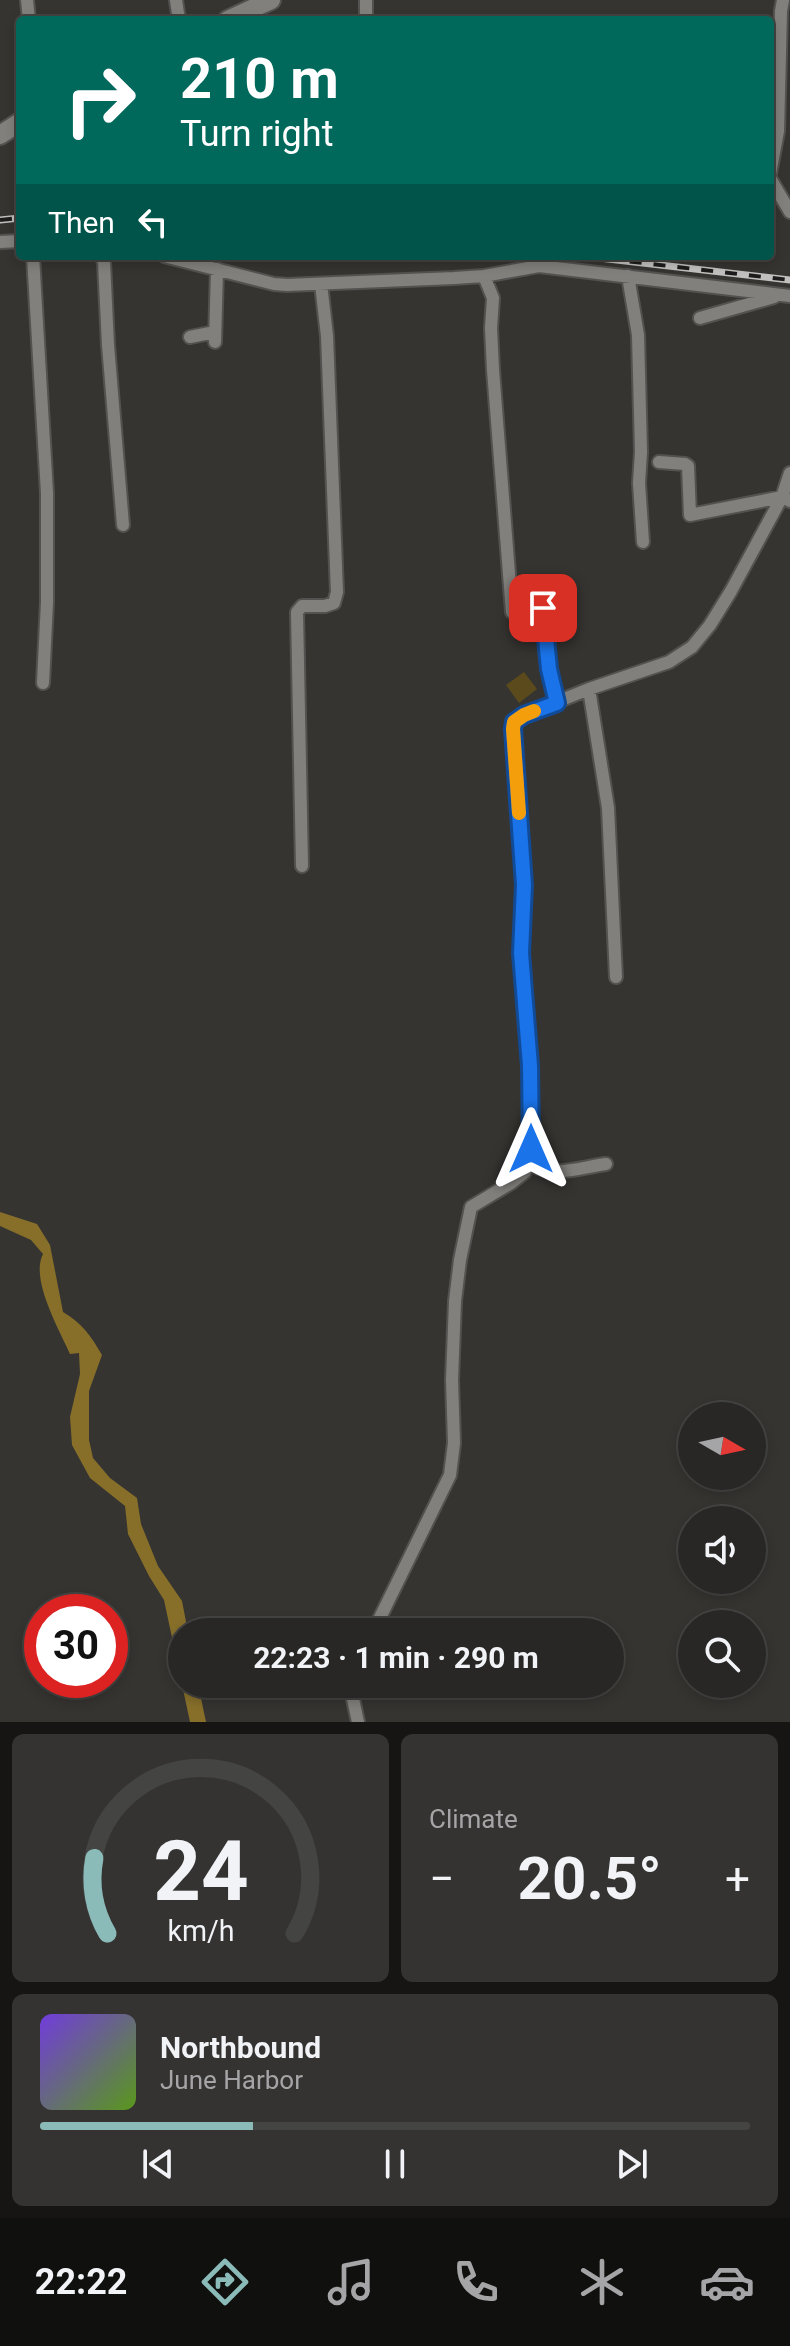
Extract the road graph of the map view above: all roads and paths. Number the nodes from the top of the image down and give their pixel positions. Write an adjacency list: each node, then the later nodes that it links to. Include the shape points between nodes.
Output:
1 (783, 0): 4 (street)
2 (264, 8): 3 (main road)
3 (240, 16)
4 (775, 46): 6 (street)
5 (790, 148): 6 (street)
6 (774, 149)
7 (774, 183): 8 (street)
8 (790, 212)
9 (33, 260): 24 (street, via 47,493)
10 (103, 260): 22 (street)
11 (180, 260): 12 (street)
12 (217, 269): 15 (street, via 274,284); 18 (street, via 215,337)
13 (484, 276): 14 (street, via 539,266); 15 (street); 26 (street, via 493,298 493,370 512,612 543,608)
14 (628, 276): 16 (street); 23 (street, via 638,335)
15 (321, 284): 27 (street, via 337,592 334,603 302,606 297,612)
16 (786, 295): 17 (street)
17 (700, 318)
18 (190, 337)
19 (659, 462): 21 (street, via 688,466 690,515)
20 (790, 473): 21 (street)
21 (786, 499): 25 (street, via 692,647 650,670)
22 (123, 525)
23 (643, 542)
24 (43, 683)
25 (589, 689): 26 (street); 28 (street, via 608,808)
26 (557, 703): 29 (street, via 524,715 513,729 524,885 521,953 530,1066)
27 (302, 866)
28 (616, 977)
29 (529, 1164): 30 (street, via 543,1172 561,1172); 31 (street, via 511,1183 471,1207 455,1301 450,1475)
30 (606, 1164)
31 (380, 1618)
32 (353, 1698): 33 (street)
33 (358, 1722)

